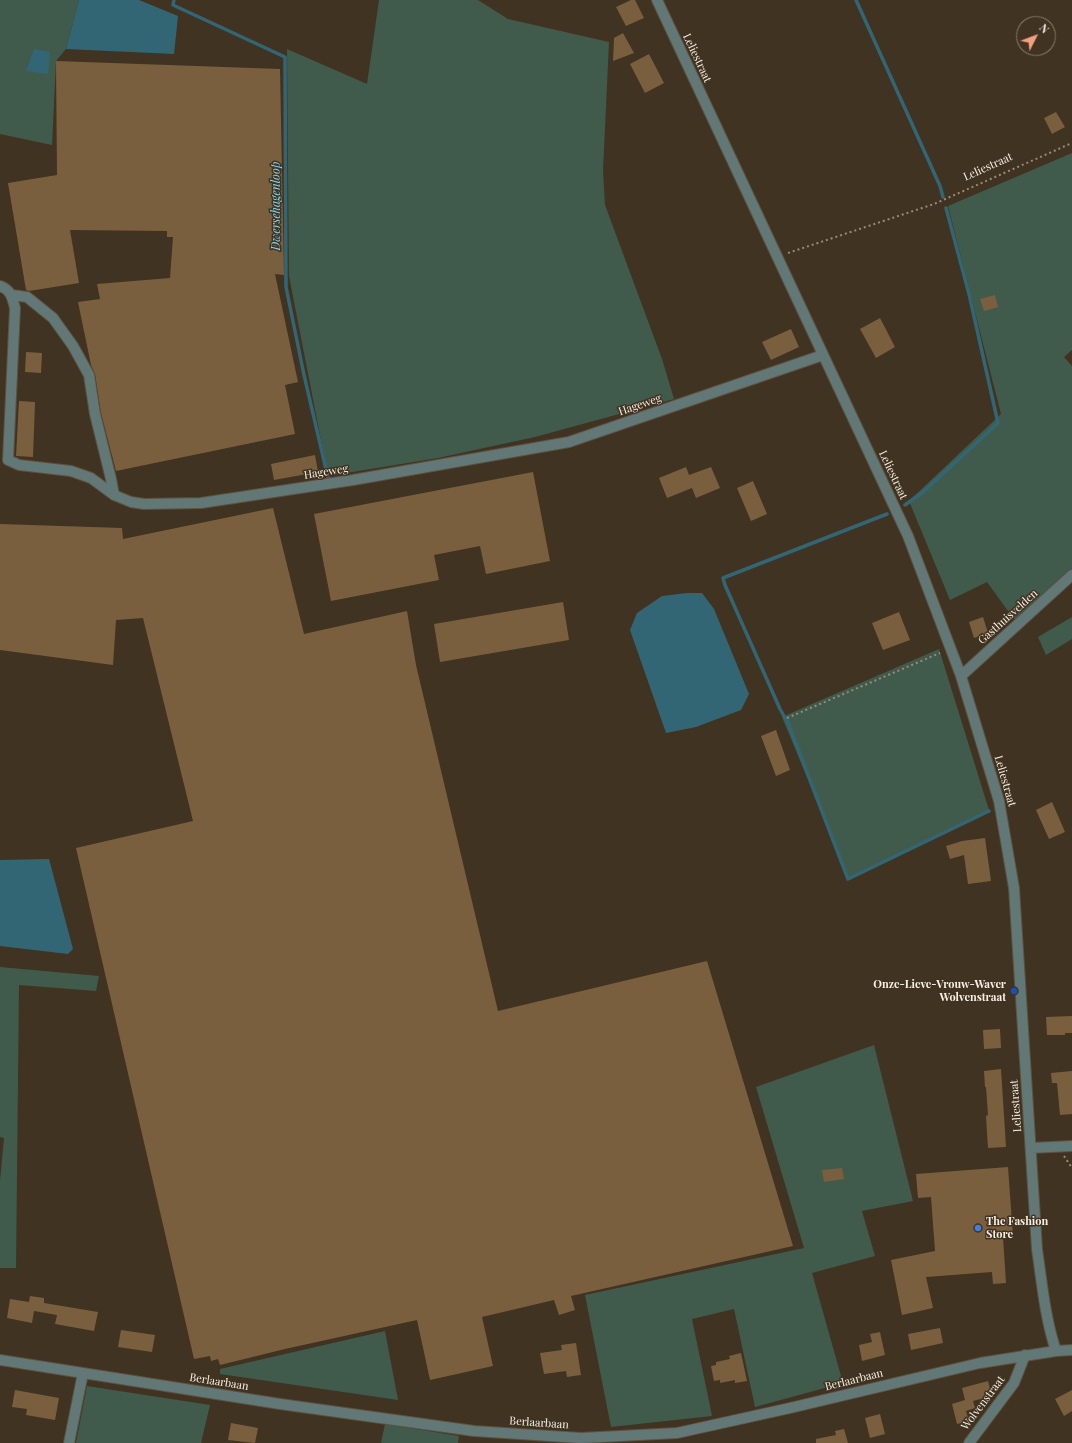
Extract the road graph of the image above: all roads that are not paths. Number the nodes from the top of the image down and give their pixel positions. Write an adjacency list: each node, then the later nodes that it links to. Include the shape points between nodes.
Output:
1 (657, 0): 4 (street, Leliestraat)
2 (0, 286): 3 (street)
3 (12, 295): 5 (street, via 27,297 53,318 73,346 88,375); 5 (street, Hageweg, via 15,308 8,460 19,465 71,471 91,478)
4 (823, 355): 5 (street, Hageweg, via 569,442 201,504 144,504); 7 (street, Leliestraat, via 908,536)
5 (114, 495)
6 (1072, 575): 7 (street, Gasthuisvelden)
7 (961, 676): 9 (street, Leliestraat, via 999,801 1014,888)
8 (1072, 1146): 9 (street)
9 (1031, 1148): 11 (street, Leliestraat, via 1037,1249 1044,1302)
10 (1072, 1350): 11 (street, Berlaarbaan)
11 (1056, 1351): 12 (street, Berlaarbaan)
12 (1025, 1355): 14 (street, Berlaarbaan, via 980,1363 677,1433 581,1438 474,1431); 16 (street, Wolvenstraat, via 1014,1383)
13 (0, 1360): 14 (street, Berlaarbaan)
14 (83, 1373): 15 (street)
15 (69, 1443)
16 (969, 1443)

